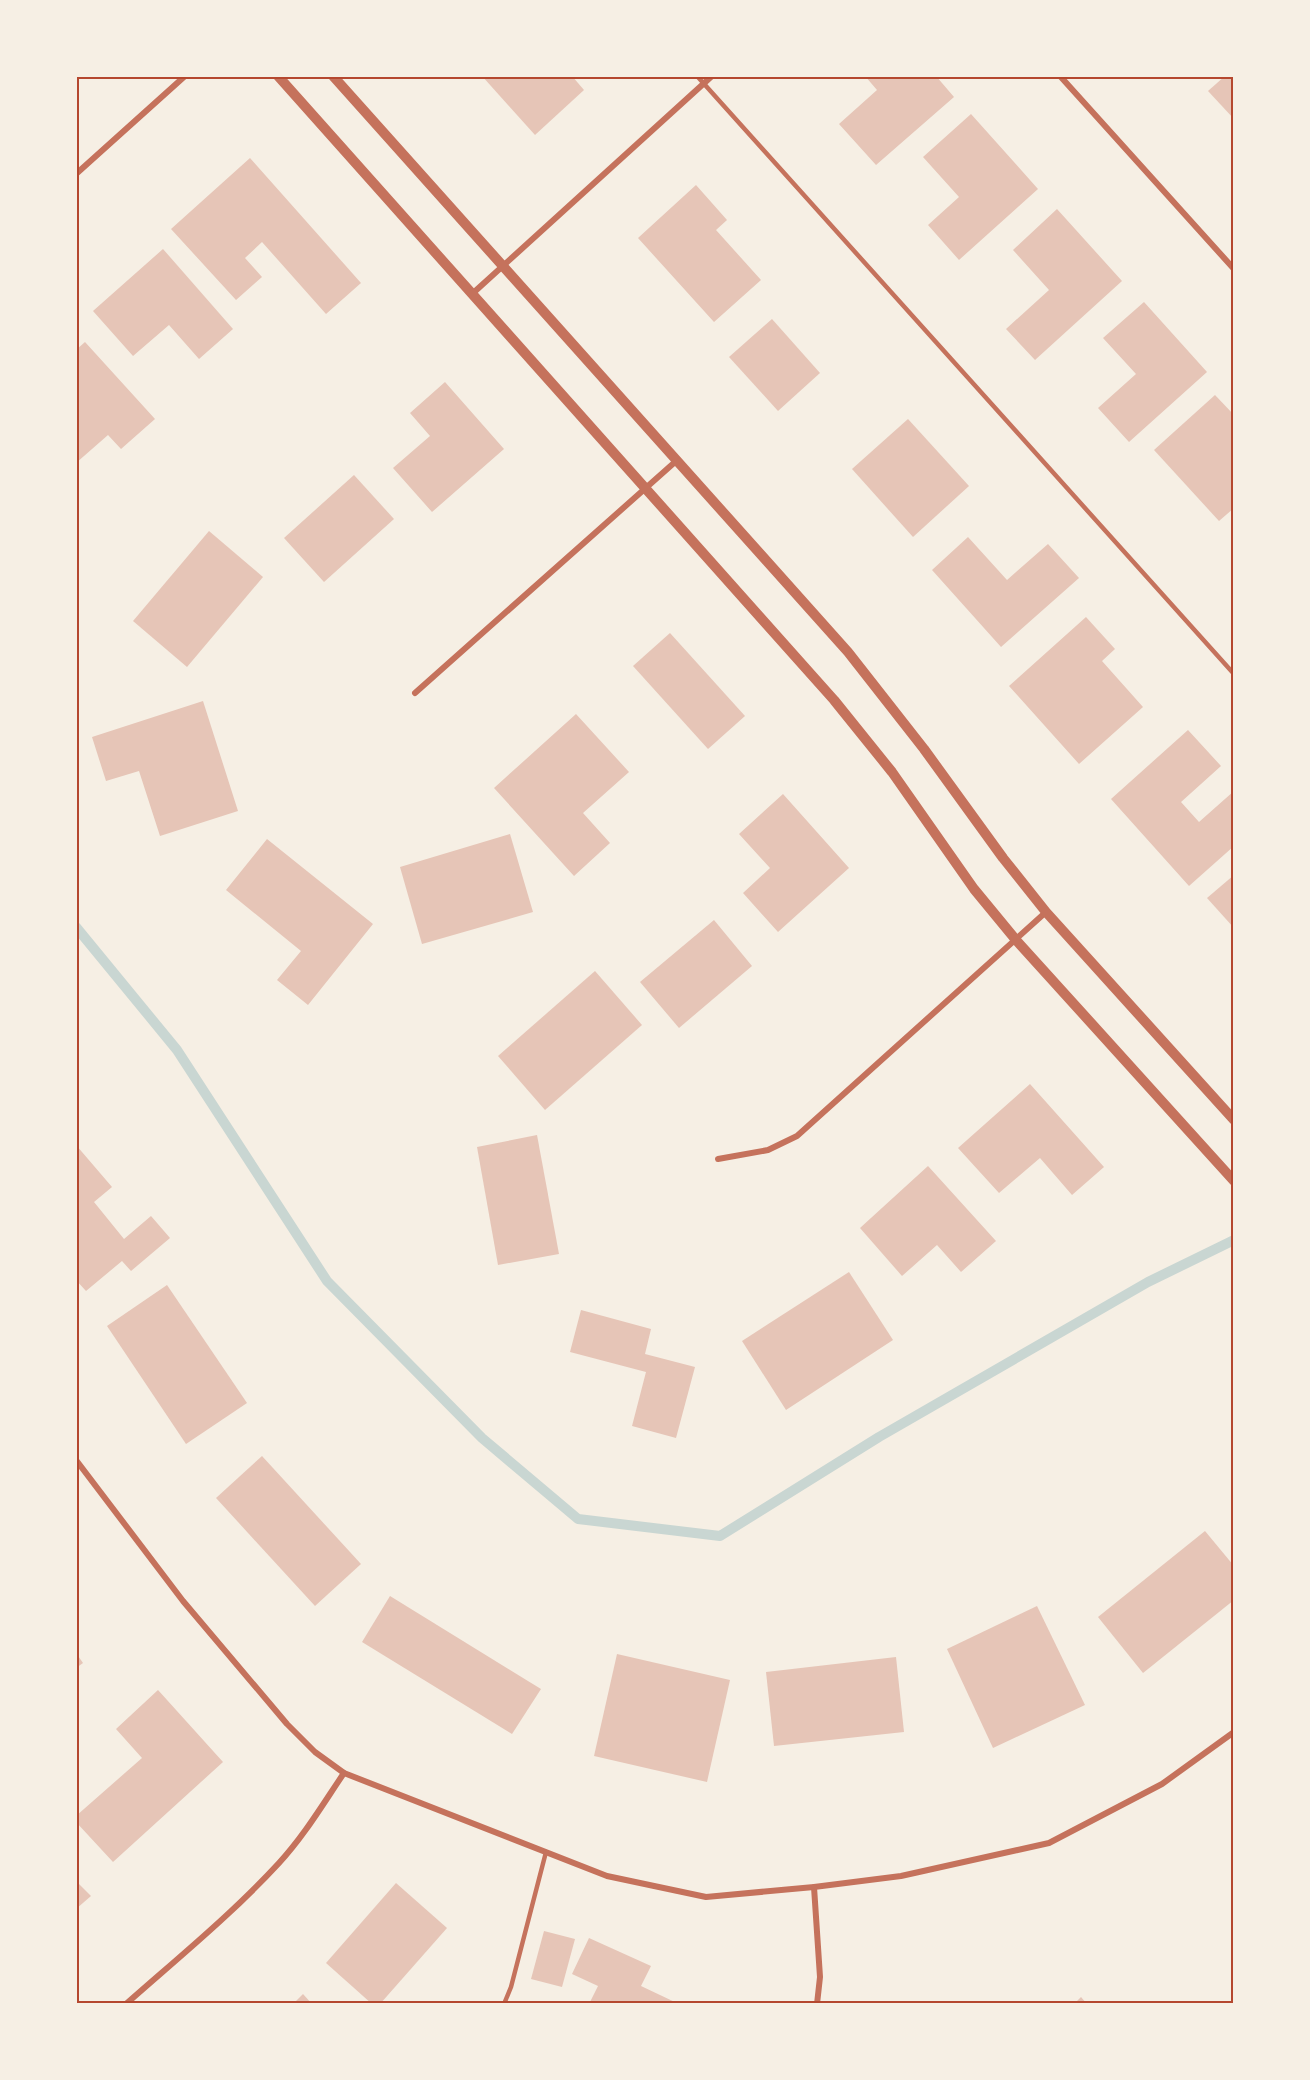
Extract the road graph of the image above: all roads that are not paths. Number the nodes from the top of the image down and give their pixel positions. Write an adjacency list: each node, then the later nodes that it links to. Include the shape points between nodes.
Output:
1 (185, 76): 8 (street)
2 (278, 76): 11 (street)
3 (333, 76): 9 (street)
4 (697, 76): 7 (lane)
5 (712, 76): 7 (street)
6 (1060, 76): 10 (street)
7 (704, 84): 9 (street); 14 (lane)
8 (76, 174)
9 (502, 267): 11 (street); 12 (street)
10 (1233, 269)
11 (472, 294): 13 (street)
12 (675, 462): 13 (street); 16 (street, via 848,652)
13 (646, 488): 15 (street); 17 (street, via 834,700)
14 (1233, 674)
15 (415, 693)
16 (1046, 912): 17 (street); 18 (street)
17 (1016, 940): 19 (street, via 797,1136 768,1150); 20 (street)
18 (1233, 1120)
19 (718, 1159)
20 (1233, 1181)
21 (76, 1460): 23 (street, via 183,1601 287,1724)
22 (1233, 1732): 25 (street, via 1162,1784 1049,1843 901,1876)
23 (344, 1773): 24 (street); 26 (street, via 280,1862 239,1904)
24 (546, 1852): 25 (street, via 607,1876 706,1896); 27 (lane)
25 (814, 1887): 28 (street, via 820,1977)
26 (126, 2004)
27 (504, 2004)
28 (817, 2004)

